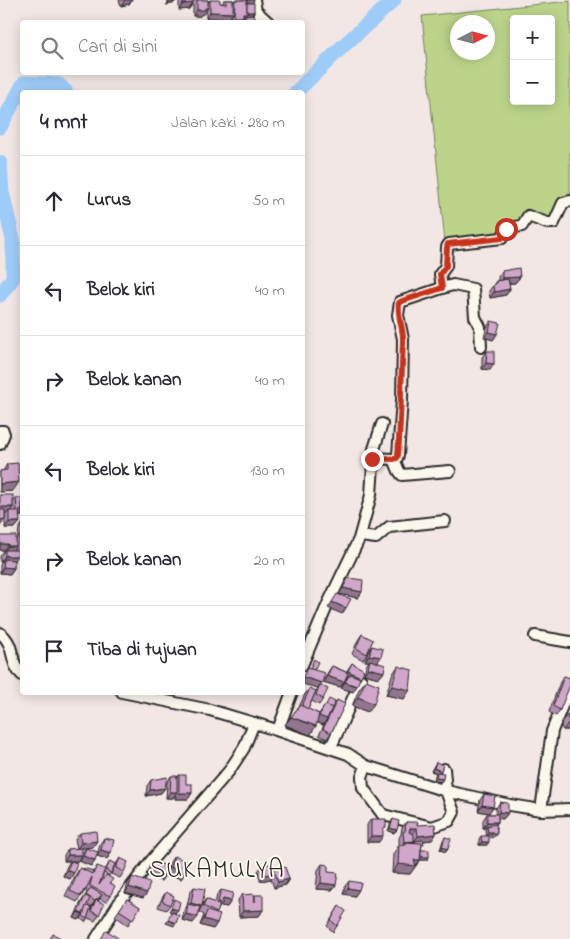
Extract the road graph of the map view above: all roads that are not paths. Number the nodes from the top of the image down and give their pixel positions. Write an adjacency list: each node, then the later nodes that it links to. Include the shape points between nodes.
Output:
1 (254, 0): 2 (street, via 256,10)
2 (266, 20)
3 (570, 201): 4 (street, via 563,203 553,224 528,216 522,226 506,228 502,238 448,244 446,266 440,274)
4 (442, 288): 5 (street, via 455,285 473,289); 10 (street, via 399,303 403,339 402,400 398,455)
5 (481, 347)
6 (382, 424): 9 (street)
7 (0, 431): 8 (street, via 4,434)
8 (0, 444)
9 (372, 458): 10 (street); 13 (street, via 371,495)
10 (394, 459): 11 (street, via 402,475)
11 (450, 471)
12 (445, 522): 13 (street, via 389,527 376,538)
13 (360, 536): 17 (street)
14 (0, 633): 18 (street, via 8,640 14,665)
15 (535, 636): 16 (street)
16 (570, 642)
17 (305, 658)
18 (20, 673)
19 (361, 680): 25 (street)
20 (570, 686): 30 (street, via 552,731)
21 (137, 695): 23 (street)
22 (291, 695): 24 (street)
23 (254, 723): 24 (street); 31 (street, via 244,748 229,770 151,861)
24 (278, 730): 25 (street)
25 (331, 747): 26 (street)
26 (366, 766): 28 (street); 28 (street, via 363,788 379,811 388,817 432,827 445,823 454,812)
27 (444, 769): 28 (street)
28 (446, 791): 30 (street)
29 (570, 809): 30 (street)
30 (541, 810)
31 (96, 939)

